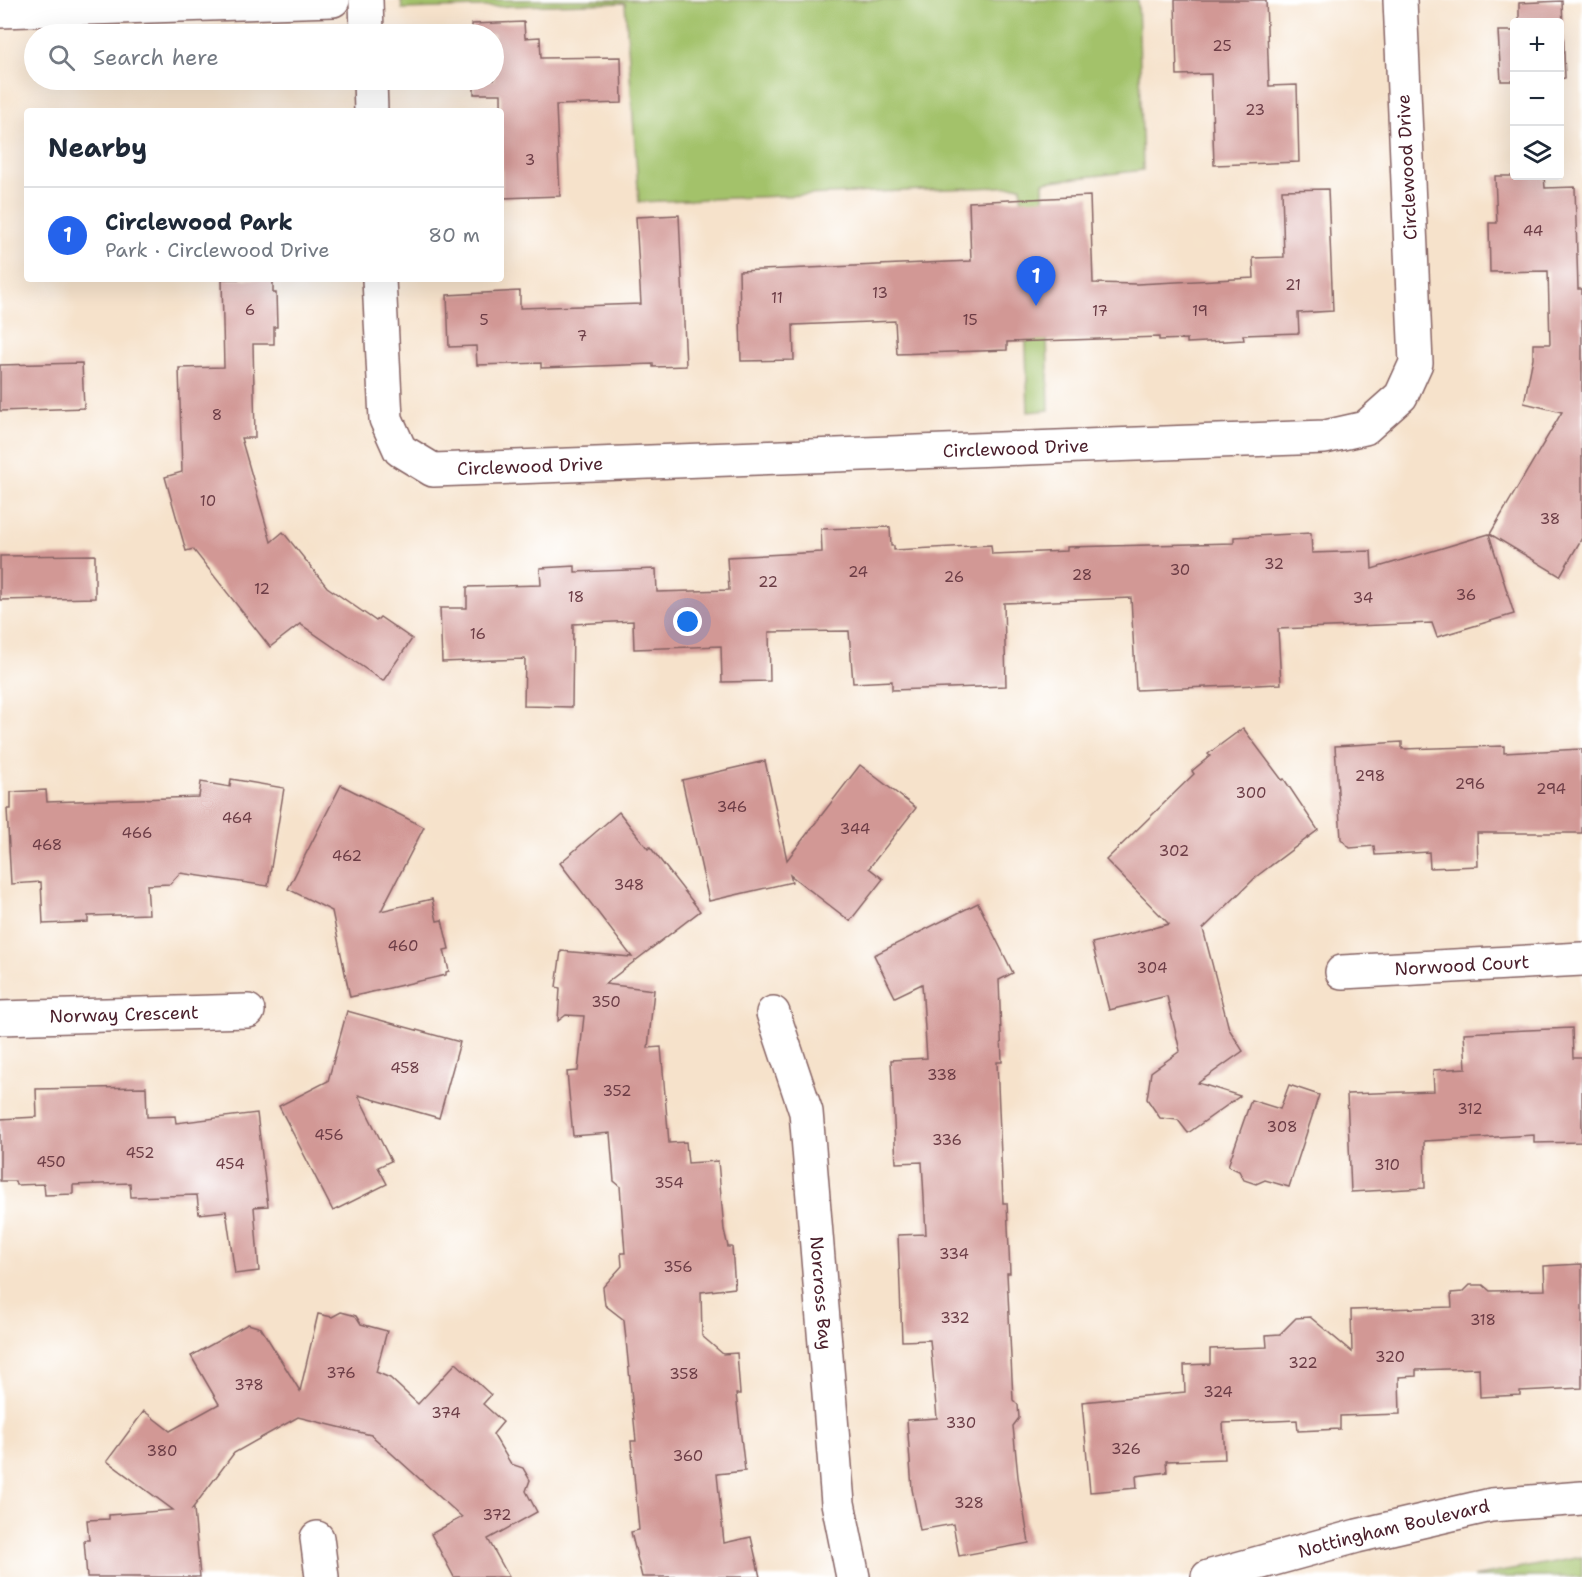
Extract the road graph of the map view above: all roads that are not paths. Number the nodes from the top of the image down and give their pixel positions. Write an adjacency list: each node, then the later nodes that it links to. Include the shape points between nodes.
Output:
1 (333, 0): 4 (street)
2 (366, 0): 5 (street)
3 (1400, 0): 8 (street, Circlewood Drive, via 1416,363 1401,396 1365,428 1326,437 433,470 400,450 386,419)
4 (0, 11)
5 (367, 24)
6 (370, 90): 7 (street)
7 (371, 108)
8 (379, 282)
9 (1582, 959): 10 (street, Norwood Court)
10 (1342, 972)
11 (248, 1011): 13 (street, Norway Crescent)
12 (773, 1013): 17 (street, Norcross Bay, via 806,1112 838,1503)
13 (0, 1018)
14 (1582, 1498): 18 (street, Nottingham Boulevard, via 1491,1505)
15 (317, 1538): 16 (street)
16 (322, 1577)
17 (853, 1577)
18 (1208, 1577)

